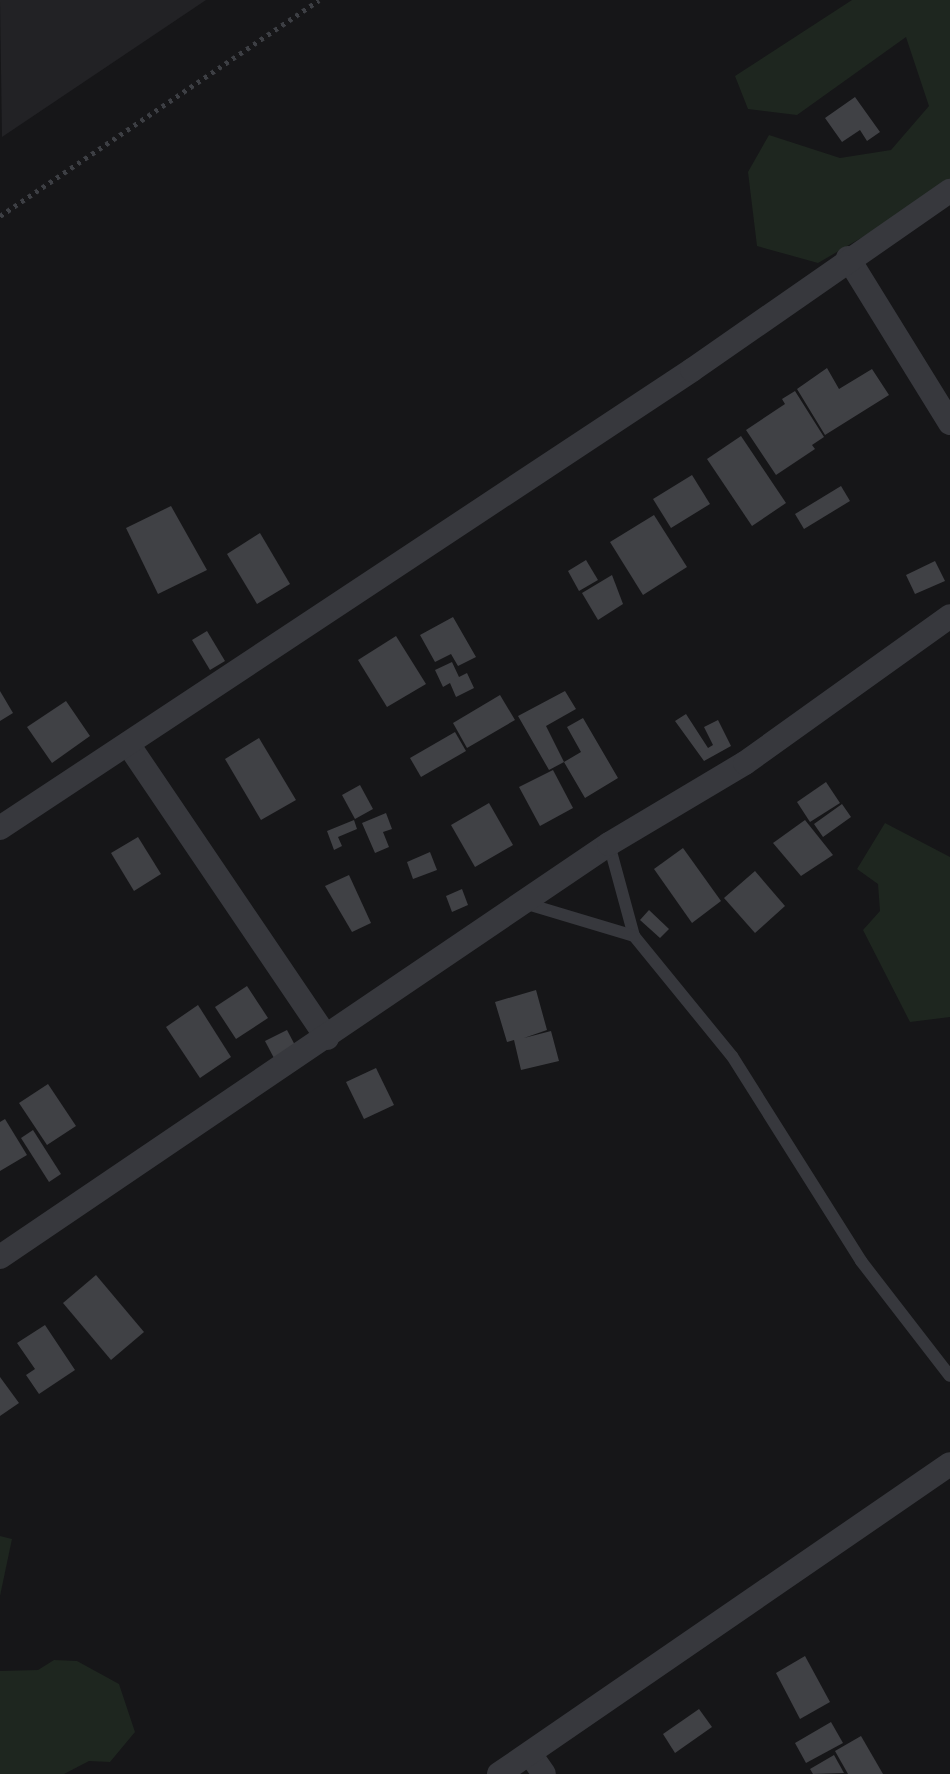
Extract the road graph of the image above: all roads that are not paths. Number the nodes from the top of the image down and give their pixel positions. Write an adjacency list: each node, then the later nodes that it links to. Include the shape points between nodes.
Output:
1 (950, 191): 2 (street)
2 (848, 258): 3 (street); 5 (street, via 692,370)
3 (950, 423)
4 (950, 616): 7 (street, via 745,763)
5 (128, 744): 6 (street); 10 (street)
6 (0, 828)
7 (609, 844): 8 (street); 9 (lane)
8 (524, 903): 9 (lane); 10 (street)
9 (634, 936): 12 (lane, via 732,1056 860,1261)
10 (327, 1038): 11 (street)
11 (0, 1257)
12 (950, 1376)
13 (950, 1464): 14 (street)
14 (530, 1754): 15 (street); 16 (street)
15 (499, 1774)
16 (544, 1774)

